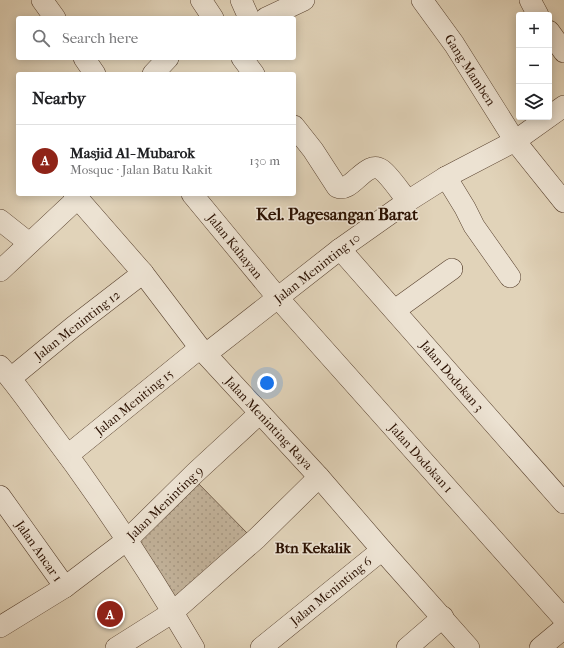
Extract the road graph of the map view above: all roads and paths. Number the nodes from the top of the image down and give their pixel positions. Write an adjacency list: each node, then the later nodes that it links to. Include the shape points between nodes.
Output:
1 (42, 0): 8 (street)
2 (201, 0): 9 (street)
3 (241, 0): 10 (street)
4 (304, 0): 11 (street)
5 (422, 0): 22 (street, Gang Mamben, via 454,44)
6 (530, 0): 7 (street)
7 (536, 12)
8 (54, 16)
9 (212, 16)
10 (247, 16)
11 (270, 16)
12 (552, 35): 13 (street)
13 (564, 52)
14 (85, 60): 17 (street)
15 (166, 60): 18 (street)
16 (244, 60): 19 (street)
17 (94, 72)
18 (155, 72)
19 (252, 72)
20 (564, 106): 22 (street, Jalan Meninting 10)
21 (296, 129): 26 (street, via 336,187 346,188 362,174 376,168 389,177)
22 (515, 141): 23 (street, Jalan Meninting 10); 27 (street, Gang Mamben)
23 (446, 177): 26 (street, Jalan Meninting 10); 34 (street, via 474,226)
24 (76, 196): 29 (street); 33 (street, Jalan Meninting Raya)
25 (194, 196): 35 (street, Jalan Kahayan)
26 (408, 201): 30 (street, Jalan Meninting 10)
27 (564, 202)
28 (0, 220): 29 (street)
29 (29, 243): 32 (street)
30 (340, 249): 35 (street, Jalan Meninting 10); 36 (street, Jalan Dodokan 3)
31 (452, 269): 36 (street)
32 (0, 271)
33 (143, 273): 37 (street, Jalan Meninting Raya); 38 (street, Jalan Meninting 12, via 73,327)
34 (510, 277)
35 (278, 298): 37 (street, Jalan Meninting 10); 49 (street, Jalan Dodokan 1)
36 (395, 310): 43 (street, Jalan Dodokan 3)
37 (203, 351): 39 (street, Jalan Meninting Raya); 40 (street, Jalan Meniting 15)
38 (6, 372): 40 (street)
39 (260, 413): 41 (street, Jalan Meninting Raya); 44 (street, Jalan Meninting 9)
40 (68, 455): 44 (street)
41 (319, 477): 45 (street, Jalan Meninting Raya); 47 (street, via 257,538)
42 (0, 496): 46 (street, Jalan Ancar 1)
43 (564, 503)
44 (127, 540): 46 (street, Jalan Meninting 9); 47 (street)
45 (382, 550): 48 (street, Jalan Meninting Raya); 54 (street, Jalan Meninting 6)
46 (65, 587): 50 (street, Jalan Meninting 9)
47 (173, 612): 52 (street); 53 (street)
48 (443, 617): 55 (street); 56 (street, Jalan Meninting Raya)
49 (564, 618)
50 (0, 626)
51 (564, 628): 57 (street)
52 (116, 648)
53 (194, 648)
54 (261, 648)
55 (407, 648)
56 (470, 648)
57 (540, 648)

